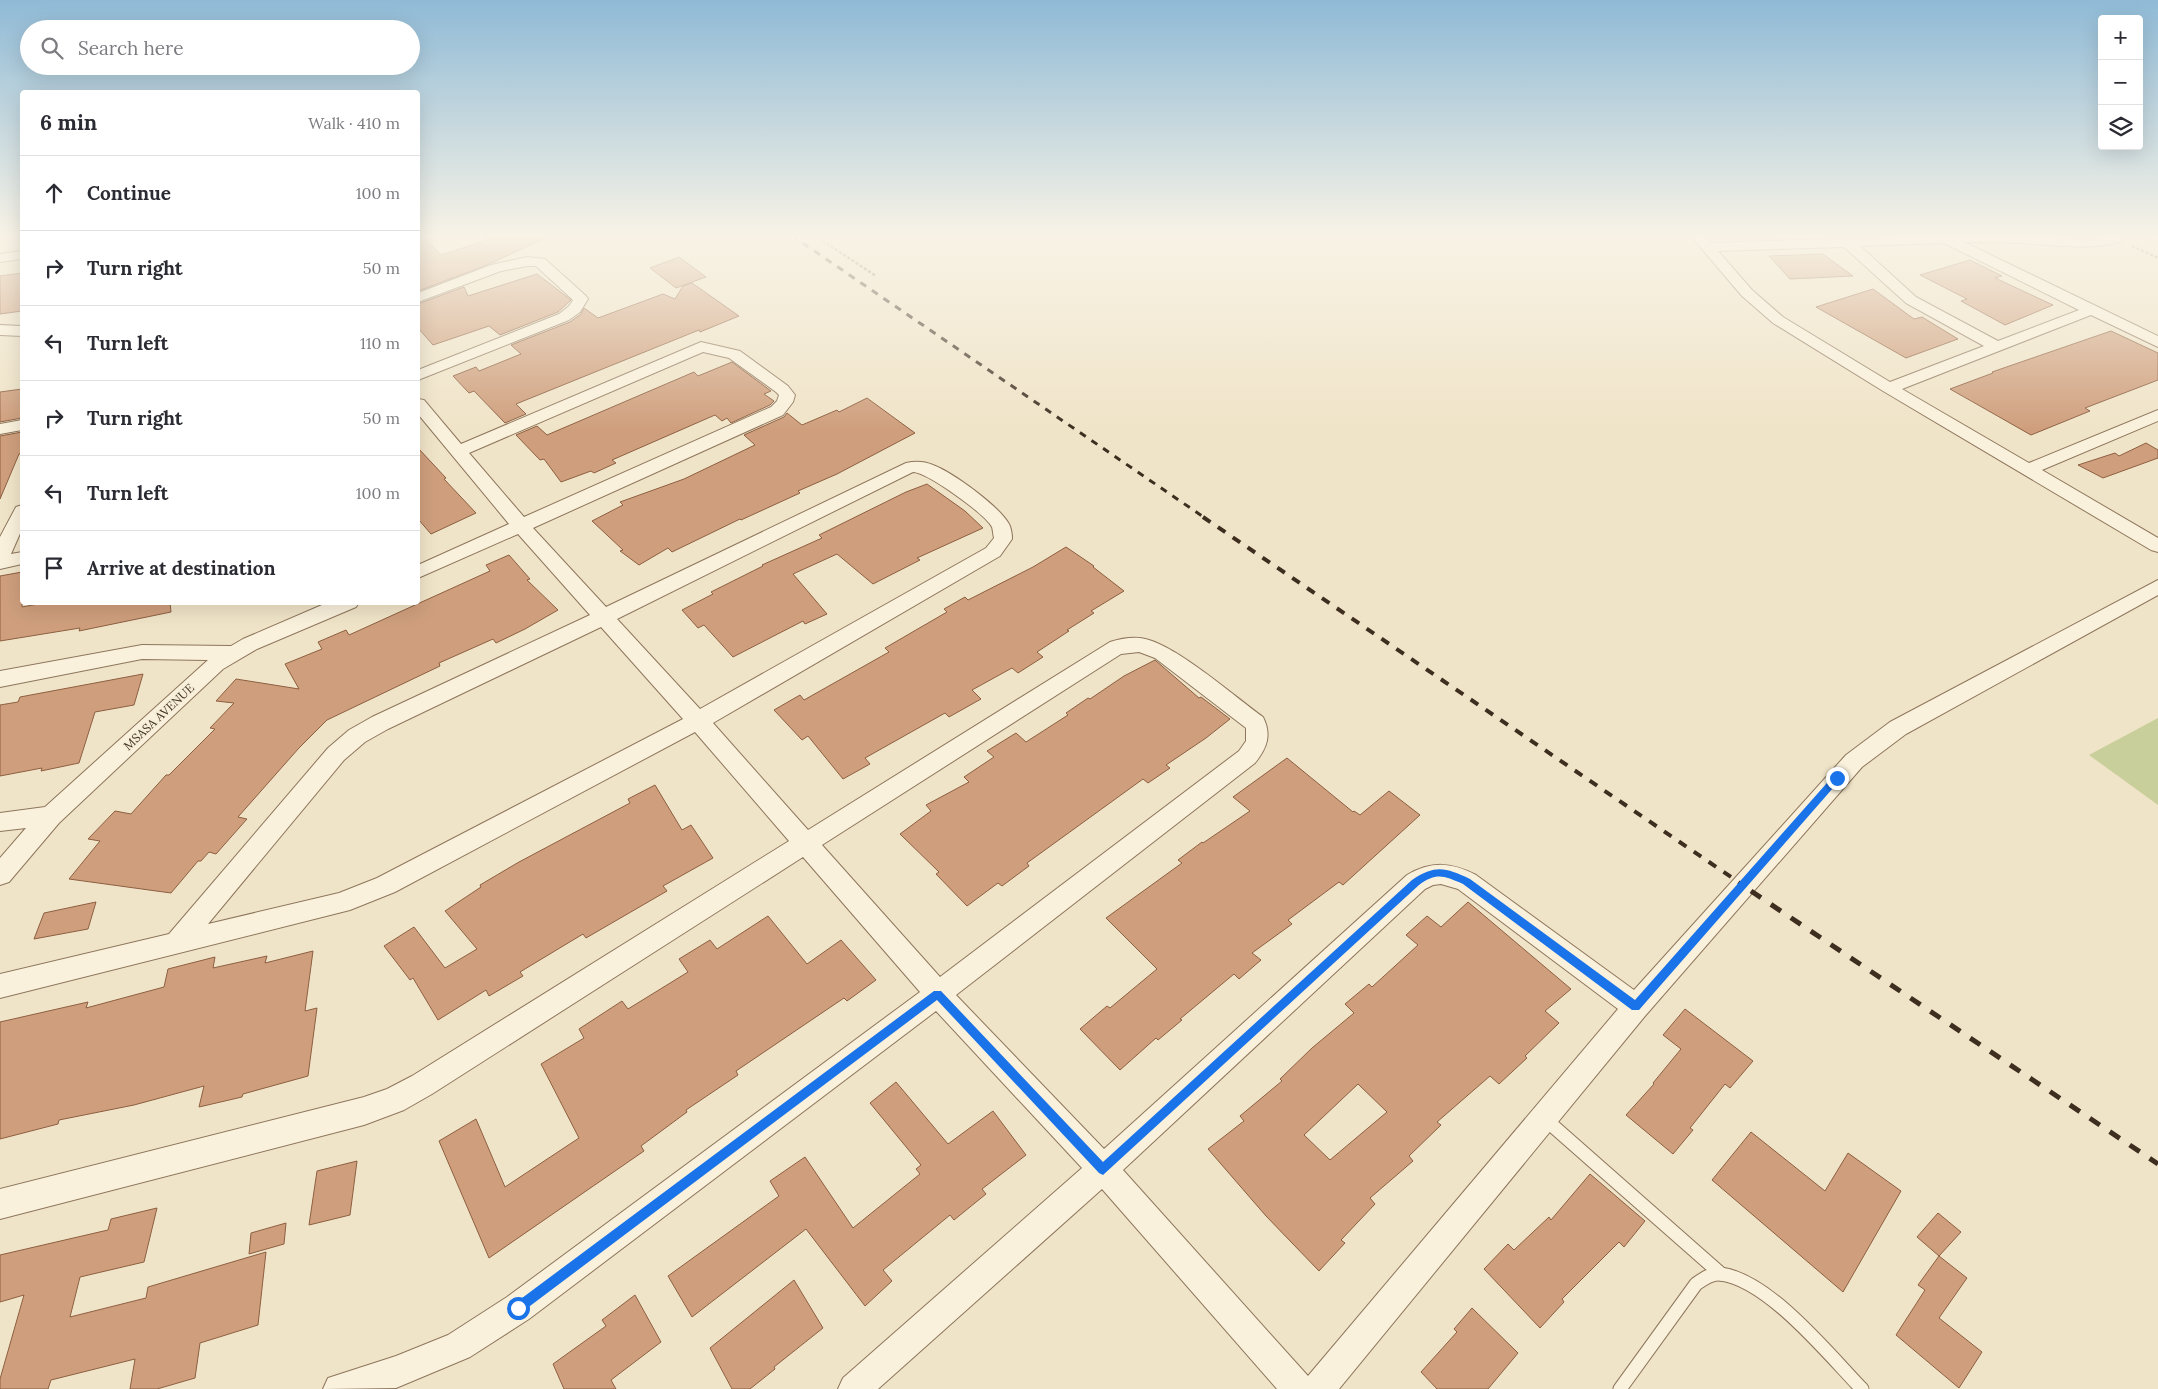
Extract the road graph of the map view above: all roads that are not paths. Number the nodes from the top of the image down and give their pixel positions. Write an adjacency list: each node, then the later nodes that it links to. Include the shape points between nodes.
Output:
1 (581, 300): 10 (street, via 564,317)
2 (1755, 300): 11 (street, via 1778,320)
3 (1911, 300): 9 (street)
4 (2071, 300): 5 (street)
5 (2092, 310): 8 (street); 9 (street)
6 (0, 330): 7 (street)
7 (20, 331)
8 (2158, 342)
9 (1996, 346): 11 (street)
10 (420, 374)
11 (1889, 388): 19 (street)
12 (420, 406): 18 (street)
13 (2158, 415): 14 (street)
14 (2140, 422): 17 (street); 19 (street)
15 (20, 425): 16 (street)
16 (0, 429)
17 (2158, 432)
18 (458, 451): 21 (street); 21 (street, via 701,347 734,354 788,395 777,411)
19 (2027, 470): 22 (street)
20 (20, 515): 23 (street)
21 (521, 526): 26 (street); 29 (street)
22 (2158, 546)
23 (0, 557)
24 (20, 558): 25 (street)
25 (0, 563)
26 (420, 571)
27 (2158, 587): 40 (street, via 1898,728 1876,744 1837,778)
28 (338, 605): 30 (street, MSASA AVENUE)
29 (604, 618): 32 (street); 32 (street, via 906,468 932,471 978,504 1001,526 1003,539 993,552); 37 (street, via 357,736 336,754)
30 (232, 653): 31 (street, via 142,652); 33 (street, MSASA AVENUE, via 216,664)
31 (0, 679)
32 (698, 721): 35 (street); 37 (street, via 379,888 341,903)
33 (51, 816): 34 (street); 36 (street, MSASA AVENUE)
34 (0, 822)
35 (805, 844): 39 (street); 39 (street, via 1117,647 1128,644 1162,653 1255,723 1258,741 1247,757); 43 (street, via 394,1100 364,1111)
36 (0, 875)
37 (176, 942): 38 (street)
38 (0, 986)
39 (938, 994): 42 (street); 45 (street, via 518,1308 459,1346 396,1372)
40 (1636, 1007): 41 (street); 42 (street, via 1467,882 1436,872 1416,882)
41 (1544, 1118): 44 (lane); 48 (street)
42 (1103, 1170): 46 (street); 47 (street)
43 (0, 1204)
44 (1721, 1274): 49 (lane, via 1707,1276 1696,1284); 50 (lane, via 1738,1278 1758,1289 1805,1330)
45 (339, 1389)
46 (854, 1389)
47 (1298, 1389)
48 (1318, 1389)
49 (1620, 1389)
50 (1862, 1389)

